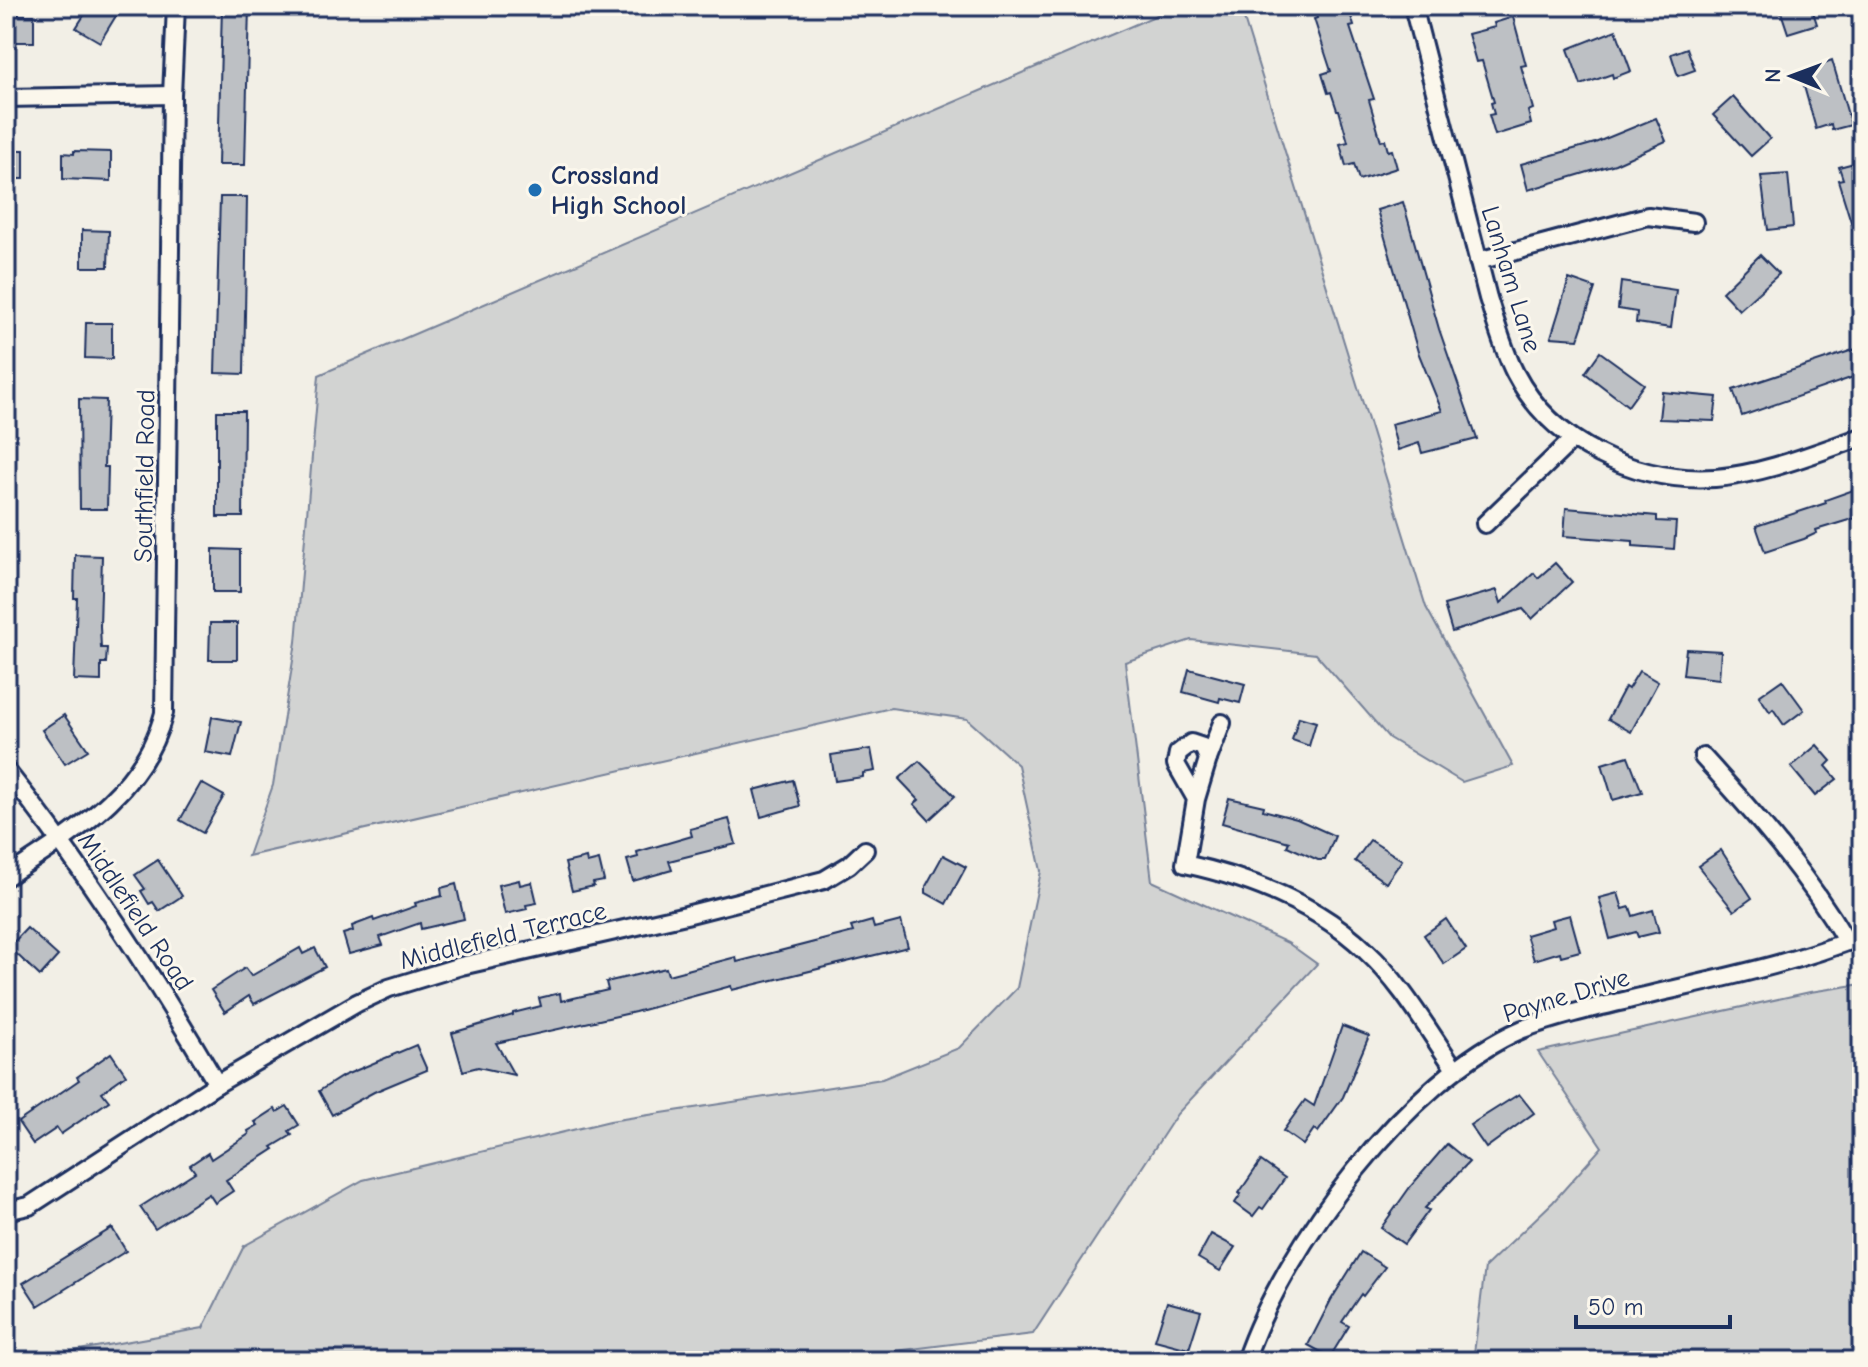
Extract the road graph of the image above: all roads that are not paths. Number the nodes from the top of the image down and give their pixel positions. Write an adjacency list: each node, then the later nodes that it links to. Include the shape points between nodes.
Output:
1 (176, 6): 3 (street, Southfield Road)
2 (1413, 6): 6 (street, Lanham Lane)
3 (172, 95): 4 (street); 15 (street, Southfield Road, via 164,713 150,753 130,783)
4 (6, 98)
5 (1694, 222): 6 (street, via 1648,216)
6 (1478, 261): 8 (street, Lanham Lane, via 1516,375 1541,410)
7 (1862, 437): 8 (street, Lanham Lane, via 1717,478 1636,468)
8 (1573, 439): 9 (street)
9 (1485, 524)
10 (1222, 723): 12 (street)
11 (1703, 757): 18 (street)
12 (1208, 759): 14 (street); 14 (street, via 1203,747 1191,743 1178,753 1176,764)
13 (6, 770): 15 (street, Middlefield Road)
14 (1196, 799): 19 (street, via 1185,864 1250,882 1346,932 1397,985)
15 (61, 841): 17 (street, Southfield Road); 20 (street, Middlefield Road)
16 (865, 850): 20 (street, Middlefield Terrace, via 824,880 461,966 389,988)
17 (6, 877)
18 (1854, 939): 19 (street, Payne Drive, via 1577,1012 1525,1029)
19 (1455, 1069): 22 (street, Payne Drive, via 1389,1132 1304,1241 1265,1310)
20 (217, 1084): 21 (street, Middlefield Terrace, via 29,1206)
21 (6, 1211)
22 (1245, 1361)

